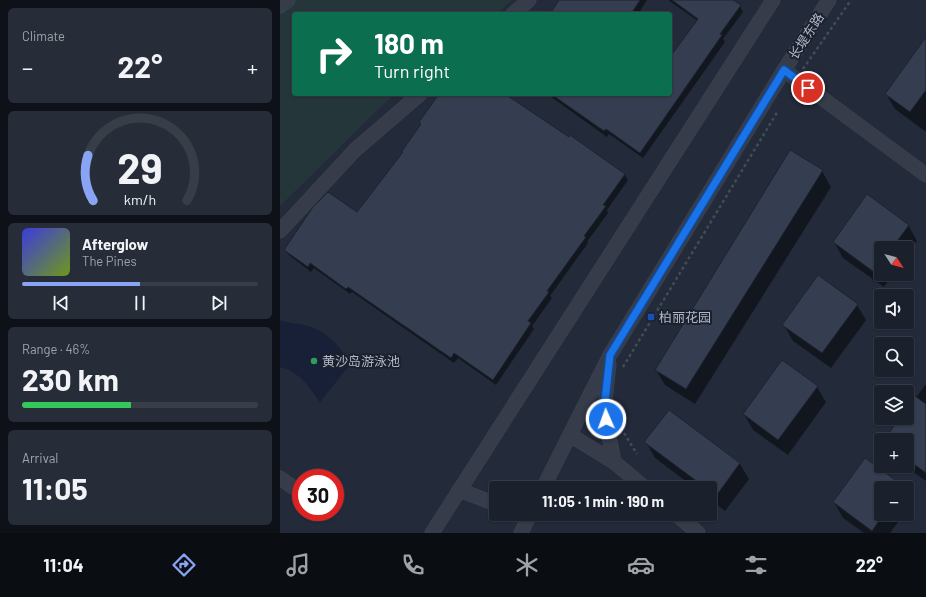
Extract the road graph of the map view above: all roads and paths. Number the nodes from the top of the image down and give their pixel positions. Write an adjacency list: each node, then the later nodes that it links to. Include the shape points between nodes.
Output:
1 (288, 0): 6 (street)
2 (529, 0): 7 (street)
3 (773, 0): 24 (street)
4 (829, 0): 8 (street, 长堤东路)
5 (851, 0): 9 (path)
6 (280, 6)
7 (515, 12)
8 (784, 70): 9 (street); 14 (street, 长堤东路)
9 (796, 80): 12 (street)
10 (418, 96): 13 (street, via 354,150)
11 (780, 106): 15 (path)
12 (926, 175)
13 (280, 231)
14 (610, 355): 17 (street); 19 (street, 长堤东路, via 604,410)
15 (619, 374)
16 (622, 430): 18 (path)
17 (570, 435): 19 (street); 21 (street)
18 (637, 454)
19 (614, 462): 22 (street)
20 (280, 478): 23 (street)
21 (547, 481)
22 (637, 481)
23 (292, 487)
24 (460, 490): 25 (street); 28 (street)
25 (489, 501)
26 (525, 521): 29 (street)
27 (684, 521): 30 (street)
28 (432, 533)
29 (522, 533)
30 (698, 533)

